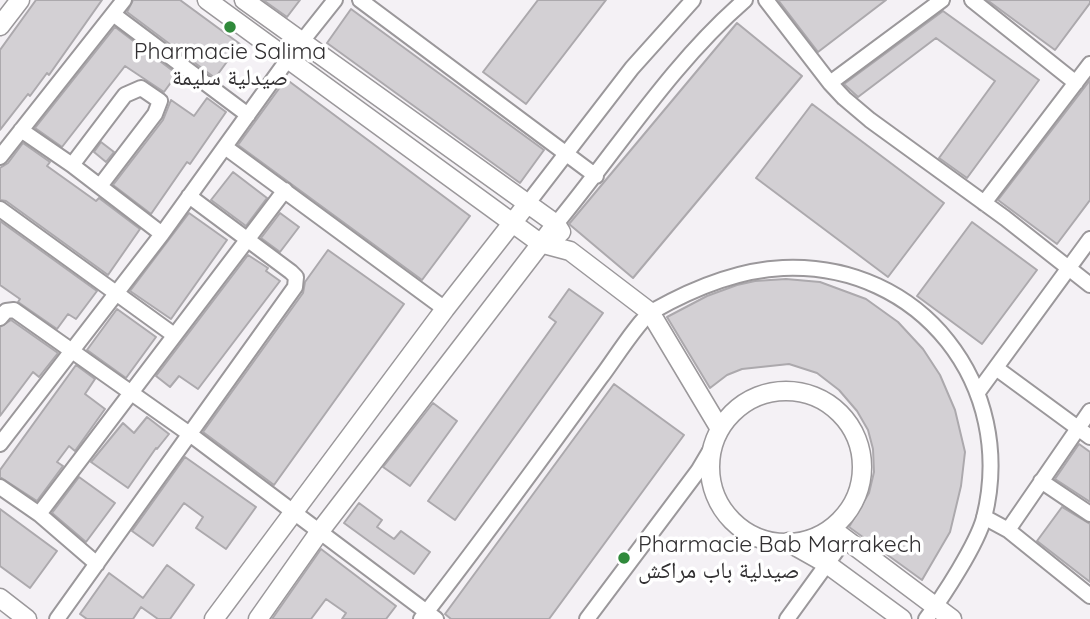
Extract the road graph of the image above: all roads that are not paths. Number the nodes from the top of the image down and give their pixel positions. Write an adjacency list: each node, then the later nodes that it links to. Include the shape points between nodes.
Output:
1 (20, 0): 13 (street)
2 (124, 0): 12 (street)
3 (207, 0): 15 (street)
4 (244, 0): 14 (street)
5 (335, 0): 14 (street)
6 (360, 0): 22 (street)
7 (745, 0): 25 (street, via 692,53)
8 (766, 0): 17 (street)
9 (942, 0): 17 (street)
10 (972, 0): 18 (street)
11 (687, 2): 22 (street)
12 (113, 14): 19 (street); 20 (street)
13 (0, 26)
14 (302, 43): 15 (street); 29 (street)
15 (288, 59): 19 (street); 32 (street)
16 (1090, 64): 18 (street)
17 (830, 83): 30 (street, via 870,120)
18 (1076, 83): 30 (street)
19 (248, 115): 21 (street)
20 (22, 130): 23 (street); 24 (street)
21 (225, 147): 27 (street); 28 (street)
22 (568, 153): 25 (street); 29 (street)
23 (0, 157)
24 (72, 165): 26 (street); 26 (street, via 125,95 141,88 160,100 155,114)
25 (596, 176): 33 (street)
26 (100, 186): 34 (street)
27 (285, 190): 36 (street); 42 (street)
28 (189, 196): 34 (street); 36 (street)
29 (528, 203): 32 (street); 33 (street)
30 (984, 203): 39 (street)
31 (0, 209): 41 (street)
32 (513, 224): 37 (street); 42 (street)
33 (556, 224): 37 (street); 38 (street)
34 (162, 233): 41 (street)
35 (1090, 239): 39 (street)
36 (249, 240): 45 (street); 52 (street, via 291,272 296,286)
37 (540, 243): 38 (street); 62 (street)
38 (570, 251): 43 (street)
39 (1069, 268): 40 (street); 47 (street)
40 (1090, 285)
41 (116, 293): 45 (street); 46 (street)
42 (445, 309): 57 (street)
43 (650, 312): 48 (street, via 743,274 783,268 835,272 876,284 935,325); 53 (street); 70 (street)
44 (0, 318): 46 (street, via 14,310)
45 (174, 335): 49 (street)
46 (71, 352): 49 (street); 54 (street)
47 (996, 368): 48 (street); 51 (street)
48 (978, 392): 60 (street, via 990,448)
49 (130, 393): 52 (street); 58 (street)
50 (1090, 411): 51 (street)
51 (1084, 433): 55 (street)
52 (191, 435): 57 (street); 65 (street)
53 (717, 436): 63 (street, via 734,410 748,400 780,390 813,395 828,403 851,427 861,459 857,492); 64 (street, via 710,473 721,509 747,533); 75 (street, via 698,471)
54 (0, 444)
55 (1041, 481): 59 (street); 61 (street)
56 (0, 487): 58 (street)
57 (292, 510): 62 (street); 73 (street)
58 (39, 514): 65 (street)
59 (1090, 514)
60 (984, 517): 61 (street); 69 (street)
61 (1008, 530): 67 (street)
62 (320, 531): 70 (street); 74 (street)
63 (839, 534): 64 (street); 66 (street); 69 (street)
64 (788, 542): 66 (street)
65 (97, 564): 72 (street)
66 (827, 564): 76 (street); 77 (street)
67 (1090, 596)
68 (0, 598): 71 (street)
69 (931, 613): 78 (street)
70 (428, 617)
71 (27, 619)
72 (57, 619)
73 (214, 619)
74 (258, 619)
75 (587, 619)
76 (787, 619)
77 (901, 619)
78 (952, 619)

